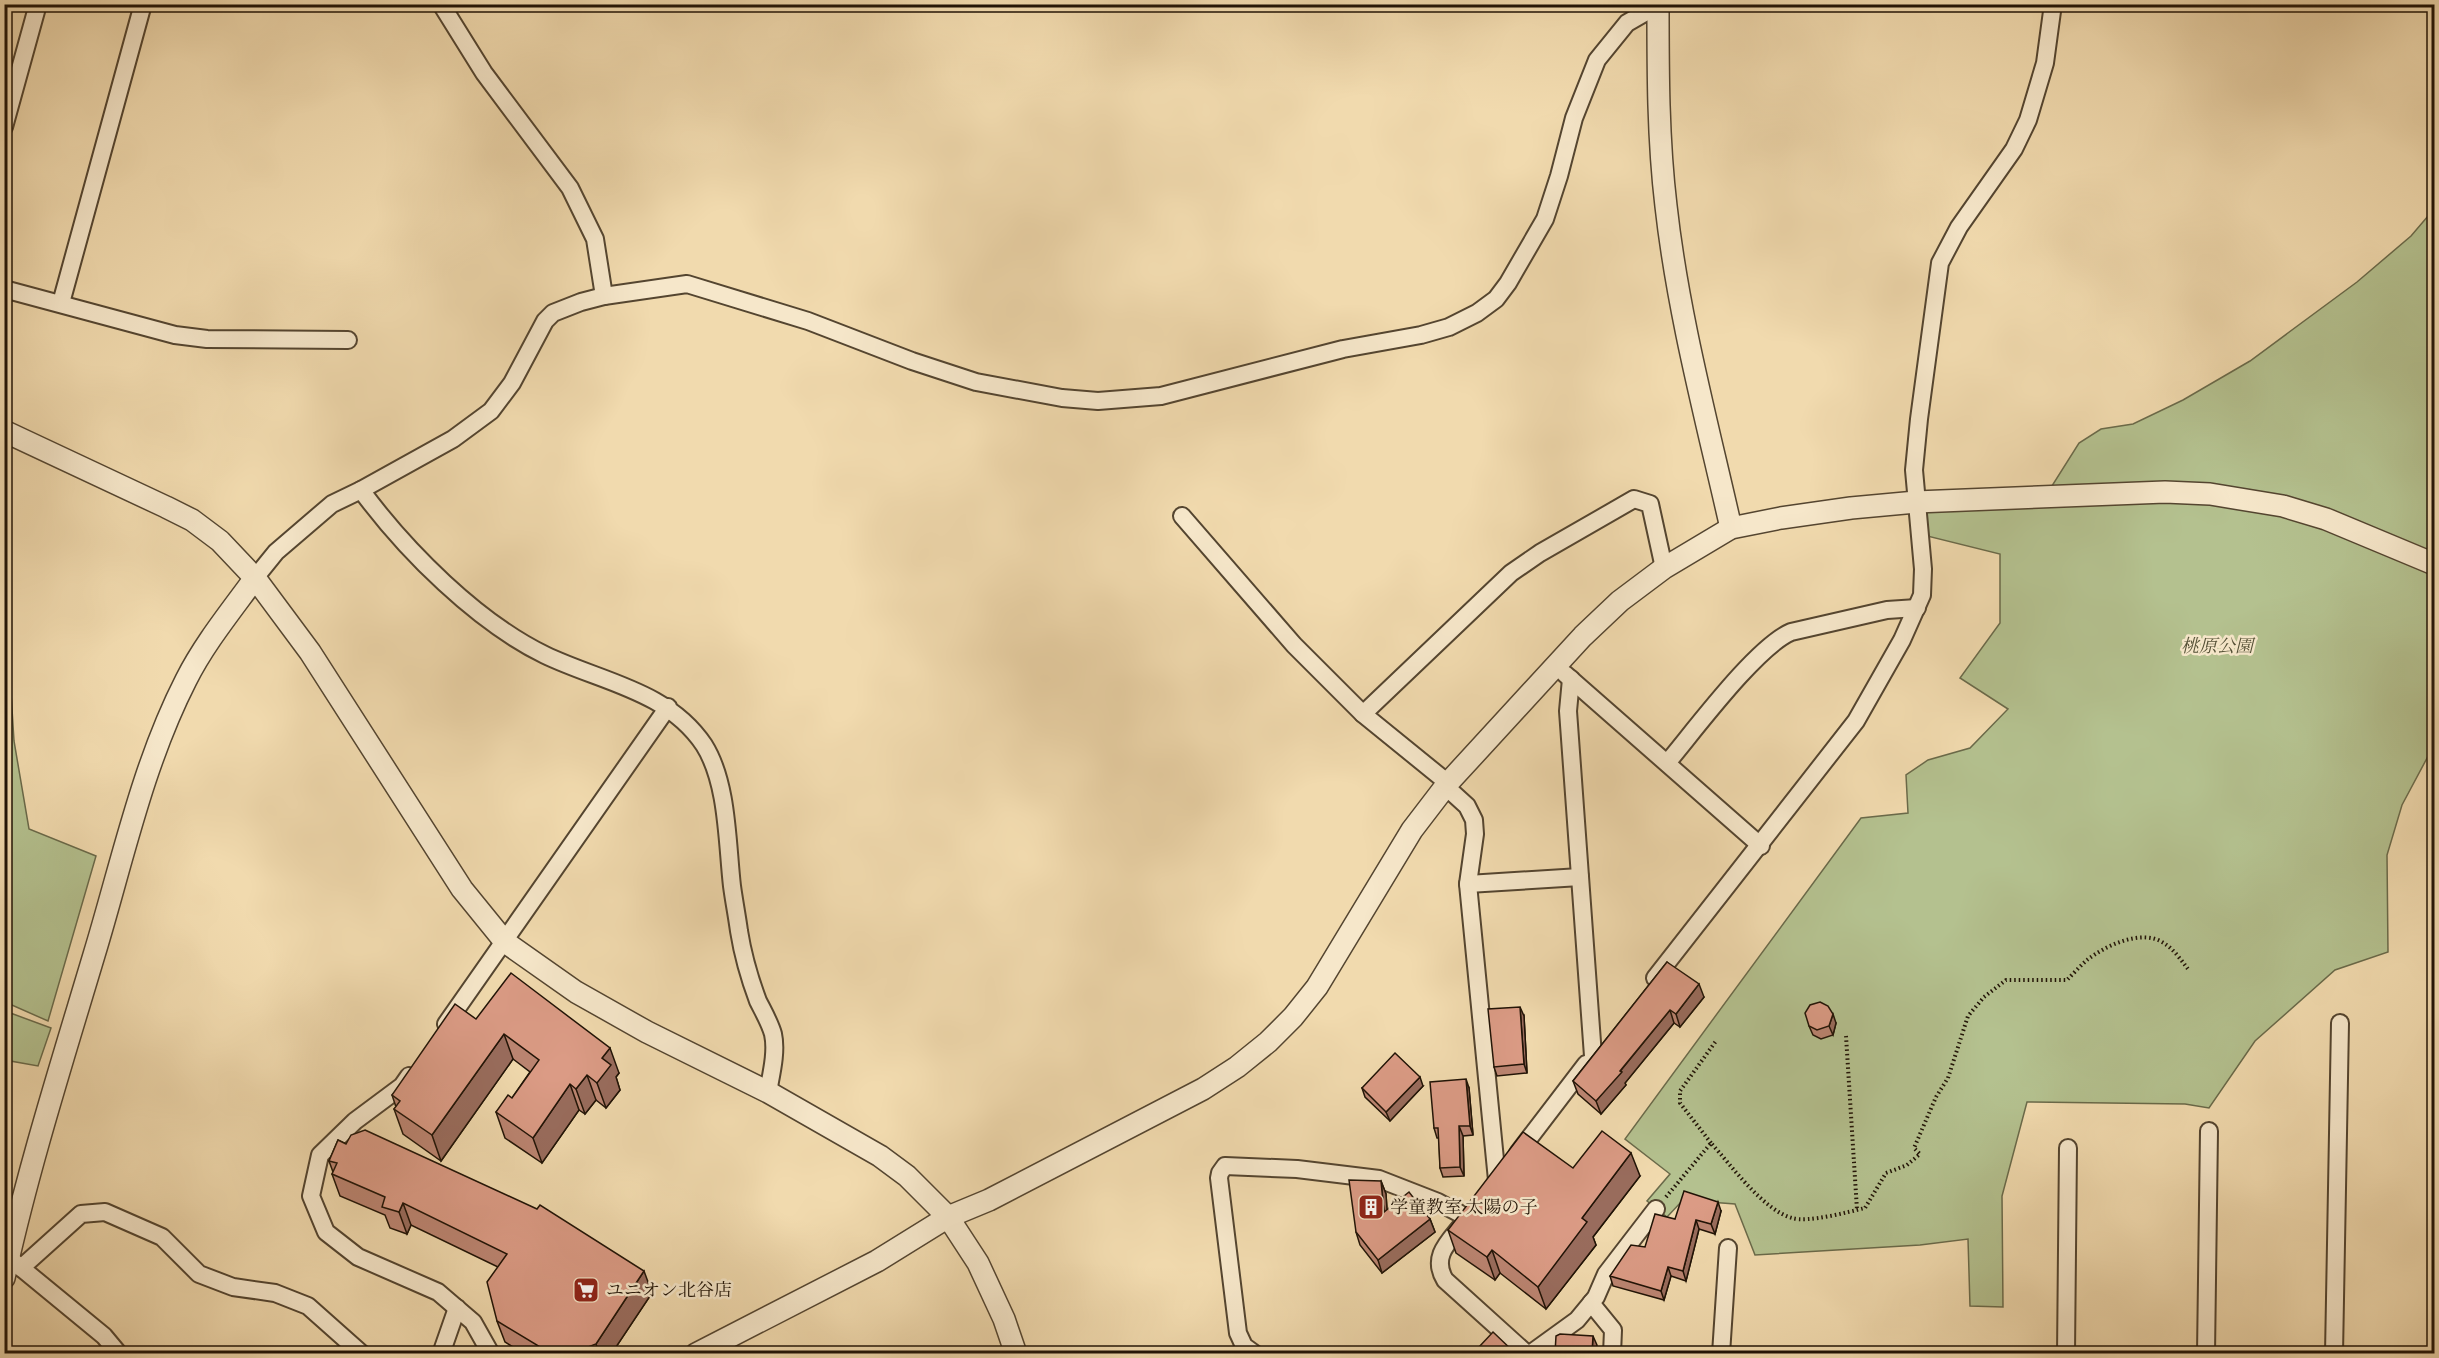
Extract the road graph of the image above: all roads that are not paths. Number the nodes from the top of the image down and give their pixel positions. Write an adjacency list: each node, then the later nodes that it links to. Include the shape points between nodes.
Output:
1 (38, 4): 6 (street)
2 (143, 4): 9 (street)
3 (441, 4): 8 (street, via 484,73 570,188 595,239)
4 (2053, 4): 13 (street, via 2045,63 2028,120 2014,149 1959,227 1940,263 1919,419 1914,470)
5 (1659, 5): 8 (street, via 1627,23 1597,60 1574,118 1545,219 1508,283 1496,299 1477,313 1421,335 1343,349 1161,396 1098,401 976,382 808,321 687,284); 15 (street, via 1658,106 1666,206 1678,286)
6 (4, 127)
7 (4, 288): 9 (street)
8 (604, 296): 12 (street, via 553,313 545,321 512,383 491,411 453,439)
9 (60, 303): 10 (street, via 175,335 207,339)
10 (348, 340)
11 (4, 431): 18 (street, via 192,520 220,541)
12 (361, 490): 18 (street, via 332,504 276,552); 21 (street, via 386,524 464,600 506,633 546,655 626,685)
13 (1916, 502): 15 (street, via 1851,508); 16 (street, via 2165,492 2210,494 2283,506 2326,519); 19 (street, via 1923,569)
14 (1182, 516): 22 (street, via 1294,645)
15 (1731, 528): 17 (street)
16 (2434, 564)
17 (1664, 568): 20 (street, via 1620,601 1583,636); 22 (street, via 1650,504 1634,499 1511,573)
18 (255, 578): 28 (street, via 310,652 462,889); 41 (street, via 187,678 164,728 68,1039)
19 (1917, 608): 23 (street, via 1887,610 1784,635 1755,661); 25 (street, via 1856,722)
20 (1564, 673): 23 (street); 24 (street); 26 (street)
21 (668, 707): 28 (street); 35 (street, via 704,746 721,794 744,963 773,1034)
22 (1363, 714): 24 (street)
23 (1667, 763): 25 (street)
24 (1447, 784): 27 (street, via 1474,820); 39 (street, via 1412,830 1317,987 1268,1042 1203,1089 989,1200)
25 (1761, 846): 29 (street)
26 (1580, 877): 27 (street); 33 (street)
27 (1468, 884): 33 (street, via 1493,1185)
28 (505, 942): 32 (street); 35 (street, via 586,998)
29 (1644, 992)
30 (2340, 1023): 56 (street)
31 (1607, 1038): 33 (street)
32 (436, 1039)
33 (1593, 1056)
34 (416, 1067): 43 (street, via 402,1086 355,1121 320,1155 311,1196 326,1232 358,1257 438,1292)
35 (768, 1092): 39 (street, via 880,1156 908,1176)
36 (2209, 1131): 55 (street)
37 (2068, 1148): 54 (street)
38 (1656, 1209): 42 (street, via 1606,1274)
39 (948, 1217): 48 (street, via 877,1261); 49 (street, via 978,1263)
40 (1728, 1248): 53 (street)
41 (11, 1268): 44 (street, via 104,1336); 45 (street, via 81,1214 105,1212 162,1237 199,1275 233,1287 275,1293 308,1306)
42 (1591, 1303): 51 (street, via 1577,1320); 52 (street, via 1613,1330)
43 (457, 1308): 46 (street); 47 (street, via 473,1322)
44 (119, 1353)
45 (362, 1353)
46 (441, 1353)
47 (491, 1353)
48 (696, 1353)
49 (1016, 1353)
50 (1255, 1353): 51 (street, via 1244,1346 1238,1333 1219,1178 1225,1166 1297,1169 1379,1179 1471,1213 1440,1257 1440,1272)
51 (1529, 1353)
52 (1612, 1353)
53 (1720, 1353)
54 (2066, 1353)
55 (2206, 1353)
56 (2334, 1353)

